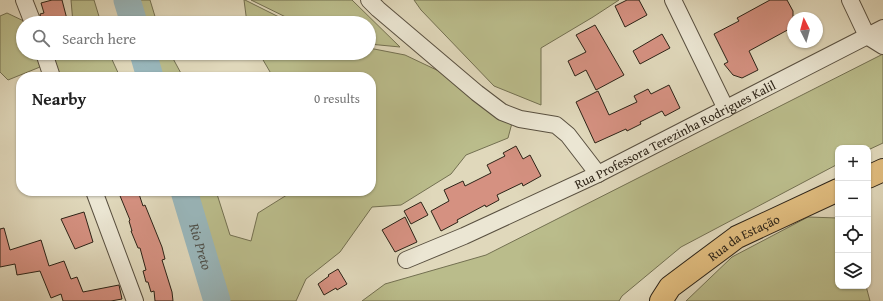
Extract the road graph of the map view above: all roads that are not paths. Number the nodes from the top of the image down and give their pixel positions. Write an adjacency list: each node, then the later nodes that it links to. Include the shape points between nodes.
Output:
1 (24, 0): 5 (street)
2 (369, 0): 13 (street, via 502,112 520,119 556,125 568,135)
3 (673, 0): 11 (street)
4 (850, 0): 7 (street)
5 (30, 16)
6 (883, 28): 7 (street, Rua Professora Terezinha Rodrigues Kalil)
7 (868, 36): 8 (street); 11 (street, Rua Professora Terezinha Rodrigues Kalil)
8 (883, 46)
9 (46, 60): 10 (street)
10 (50, 72)
11 (726, 109): 13 (street, Rua Professora Terezinha Rodrigues Kalil)
12 (883, 170): 14 (main road)
13 (598, 174): 17 (street, Rua Professora Terezinha Rodrigues Kalil)
14 (871, 175)
15 (835, 191): 19 (main road, Rua da Estação, via 737,237 670,287)
16 (96, 196): 18 (street)
17 (406, 260)
18 (135, 301)
19 (661, 301)

